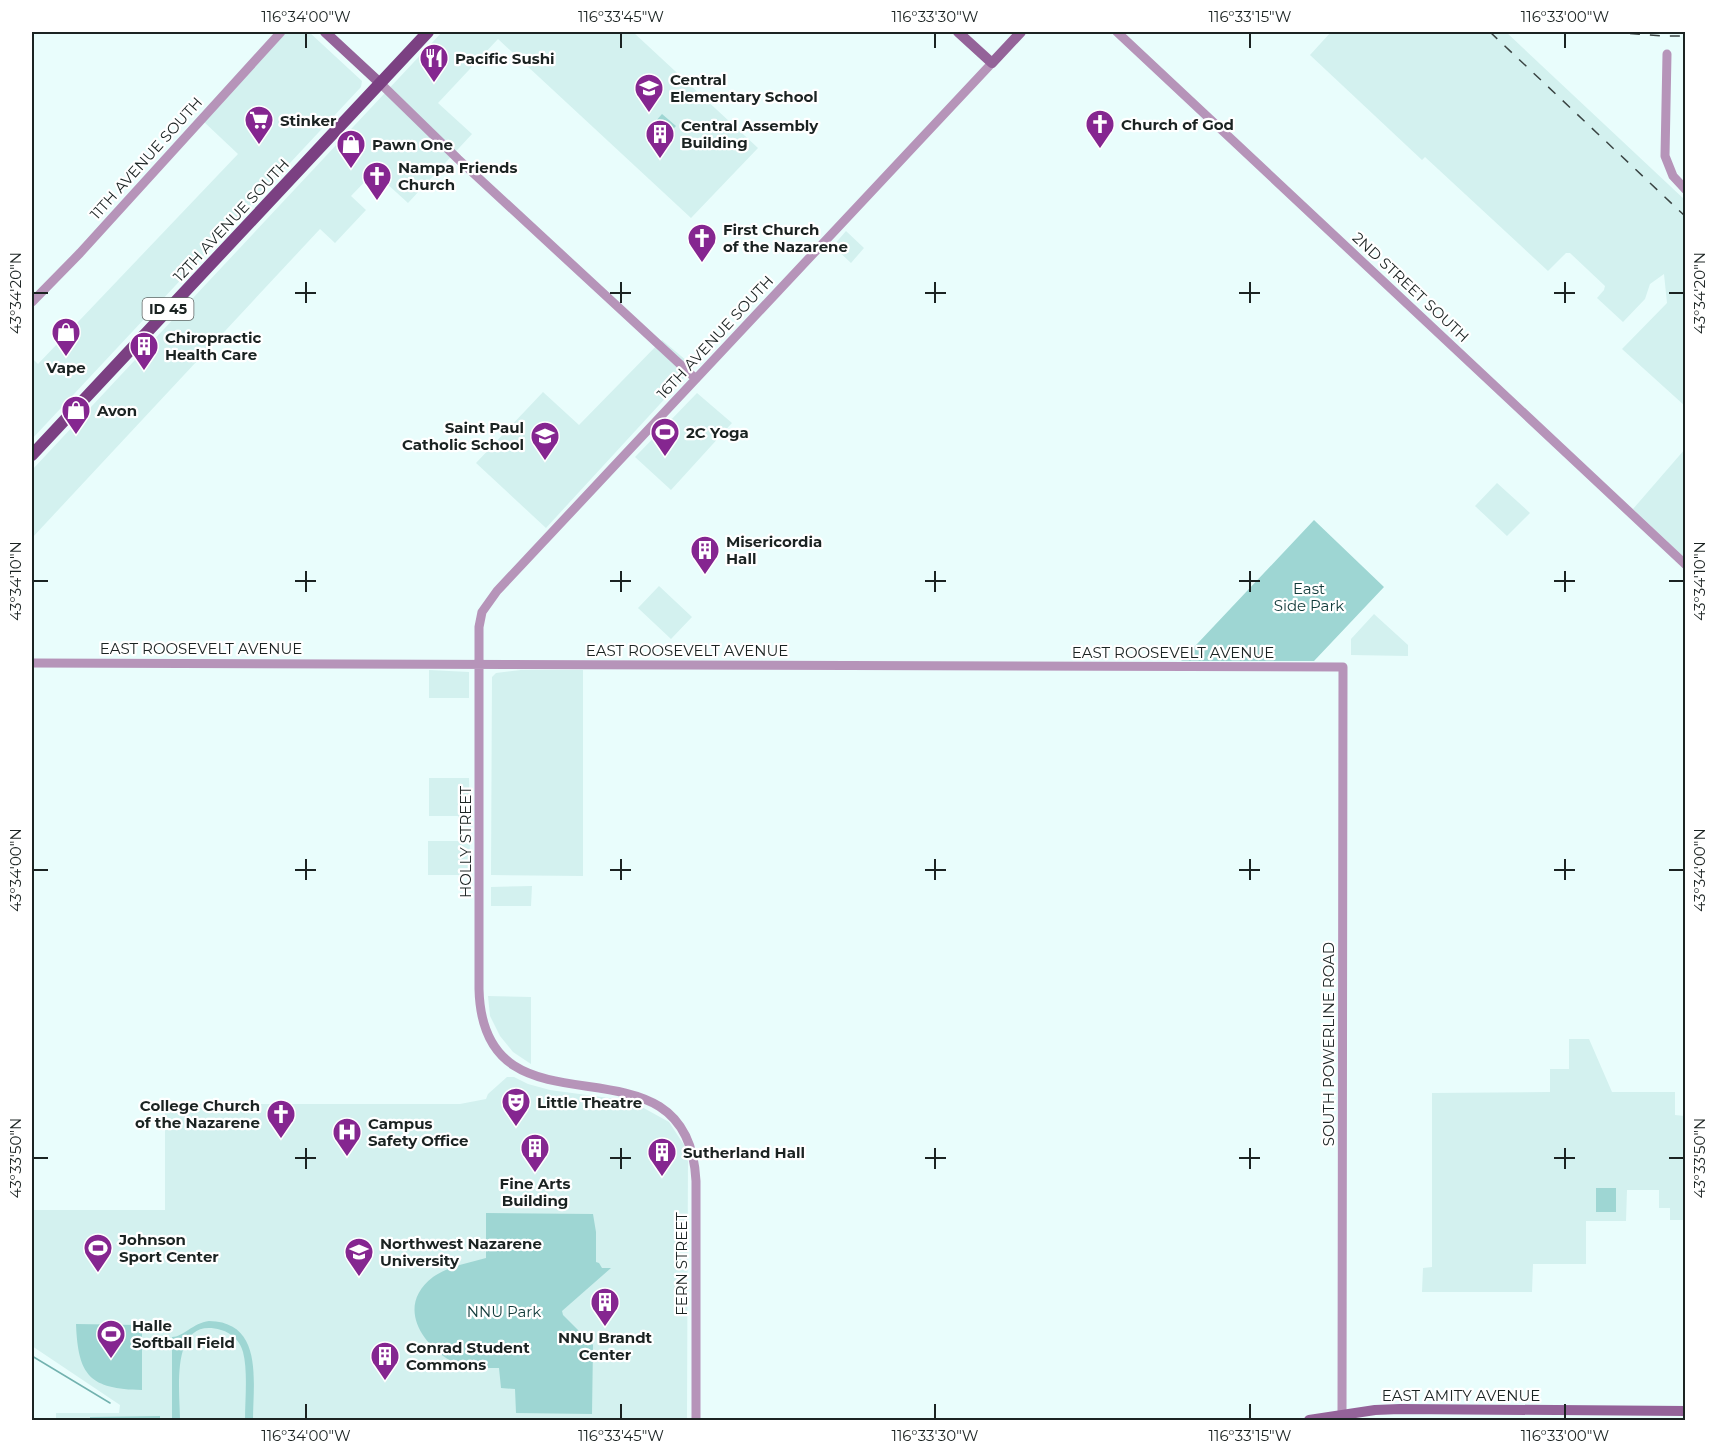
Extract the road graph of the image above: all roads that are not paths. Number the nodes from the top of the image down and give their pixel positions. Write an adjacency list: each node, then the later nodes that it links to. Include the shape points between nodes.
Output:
1 (281, 32): 11 (street, 11TH AVENUE SOUTH)
2 (325, 32): 9 (main road)
3 (428, 32): 9 (main road, 12TH AVENUE SOUTH / ID 45)
4 (958, 32): 8 (main road)
5 (1021, 32): 8 (main road, 16TH AVENUE SOUTH)
6 (1117, 32): 14 (street, 2ND STREET SOUTH)
7 (1667, 54): 10 (street, via 1665,156 1673,176)
8 (992, 63): 12 (street, 16TH AVENUE SOUTH)
9 (380, 83): 12 (street); 13 (main road, 12TH AVENUE SOUTH / ID 45)
10 (1686, 190)
11 (32, 302)
12 (696, 379): 15 (street, 16TH AVENUE SOUTH, via 497,591)
13 (32, 455)
14 (1686, 565)
15 (482, 612): 17 (street, HOLLY STREET)
16 (32, 663): 17 (street, EAST ROOSEVELT AVENUE)
17 (480, 664): 18 (street, EAST ROOSEVELT AVENUE); 19 (street, HOLLY STREET, via 479,1004 491,1041 520,1070 550,1081 641,1096)
18 (1343, 668): 21 (street, SOUTH POWERLINE ROAD)
19 (671, 1115): 22 (street, FERN STREET, via 683,1130 695,1165)
20 (1686, 1411): 21 (main road, EAST AMITY AVENUE, via 1400,1409)
21 (1342, 1418): 23 (main road, EAST AMITY AVENUE)
22 (696, 1420)
23 (1309, 1420)

